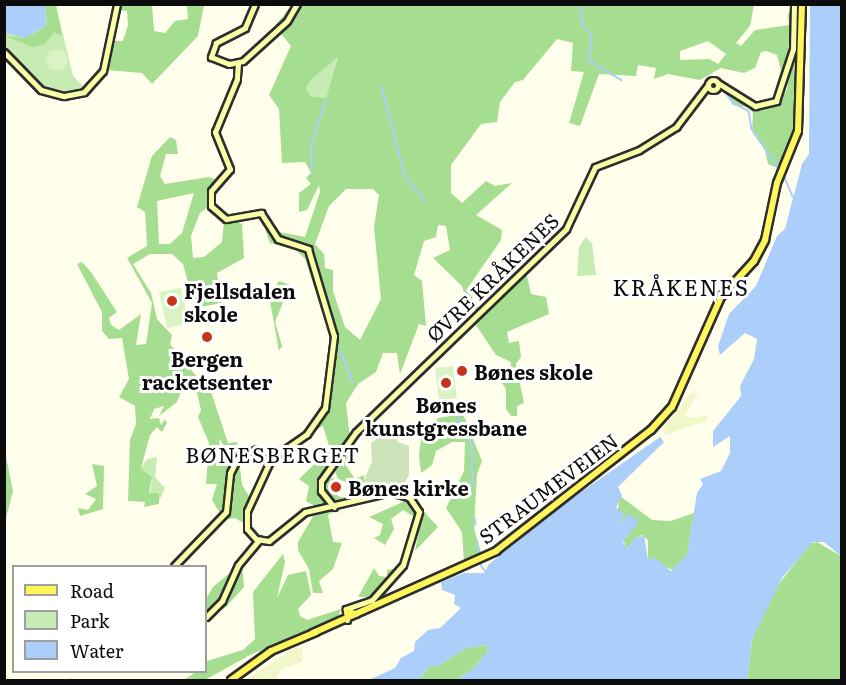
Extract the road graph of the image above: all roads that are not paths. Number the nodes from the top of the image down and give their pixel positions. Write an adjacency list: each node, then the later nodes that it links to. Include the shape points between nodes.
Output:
1 (117, 4): 6 (main road, via 103,72 84,92 64,96 41,90)
2 (255, 4): 7 (main road, via 246,28 216,43 210,53 220,61)
3 (297, 4): 7 (main road, via 287,21)
4 (794, 4): 9 (main road, ØVRE KRÅKENES, via 794,40 778,99 757,106 729,87 709,86 676,127 639,150 595,167 566,229 352,436 321,481 321,491)
5 (803, 4): 12 (main road, STRAUMEVEIEN, via 798,131 776,187 766,237 754,261 723,294 675,402 647,432 496,551)
6 (4, 52)
7 (238, 63): 8 (main road, via 237,79 215,132 229,171 211,191 209,201 223,218 258,213 269,220 278,239 309,251 334,332 331,387 324,411 304,436)
8 (275, 454): 10 (main road, via 246,517 248,532); 11 (main road, via 257,449 237,459 230,473 226,512)
9 (332, 508): 10 (main road, via 305,512 276,539); 13 (main road, via 397,492 411,498 419,512 412,544 399,570 372,600)
10 (260, 540): 14 (main road, via 238,565 222,601)
11 (176, 565)
12 (401, 593): 13 (main road, STRAUMEVEIEN); 13 (main road, STRAUMEVEIEN)
13 (348, 615): 15 (main road, STRAUMEVEIEN, via 271,651)
14 (207, 616)
15 (231, 681)

